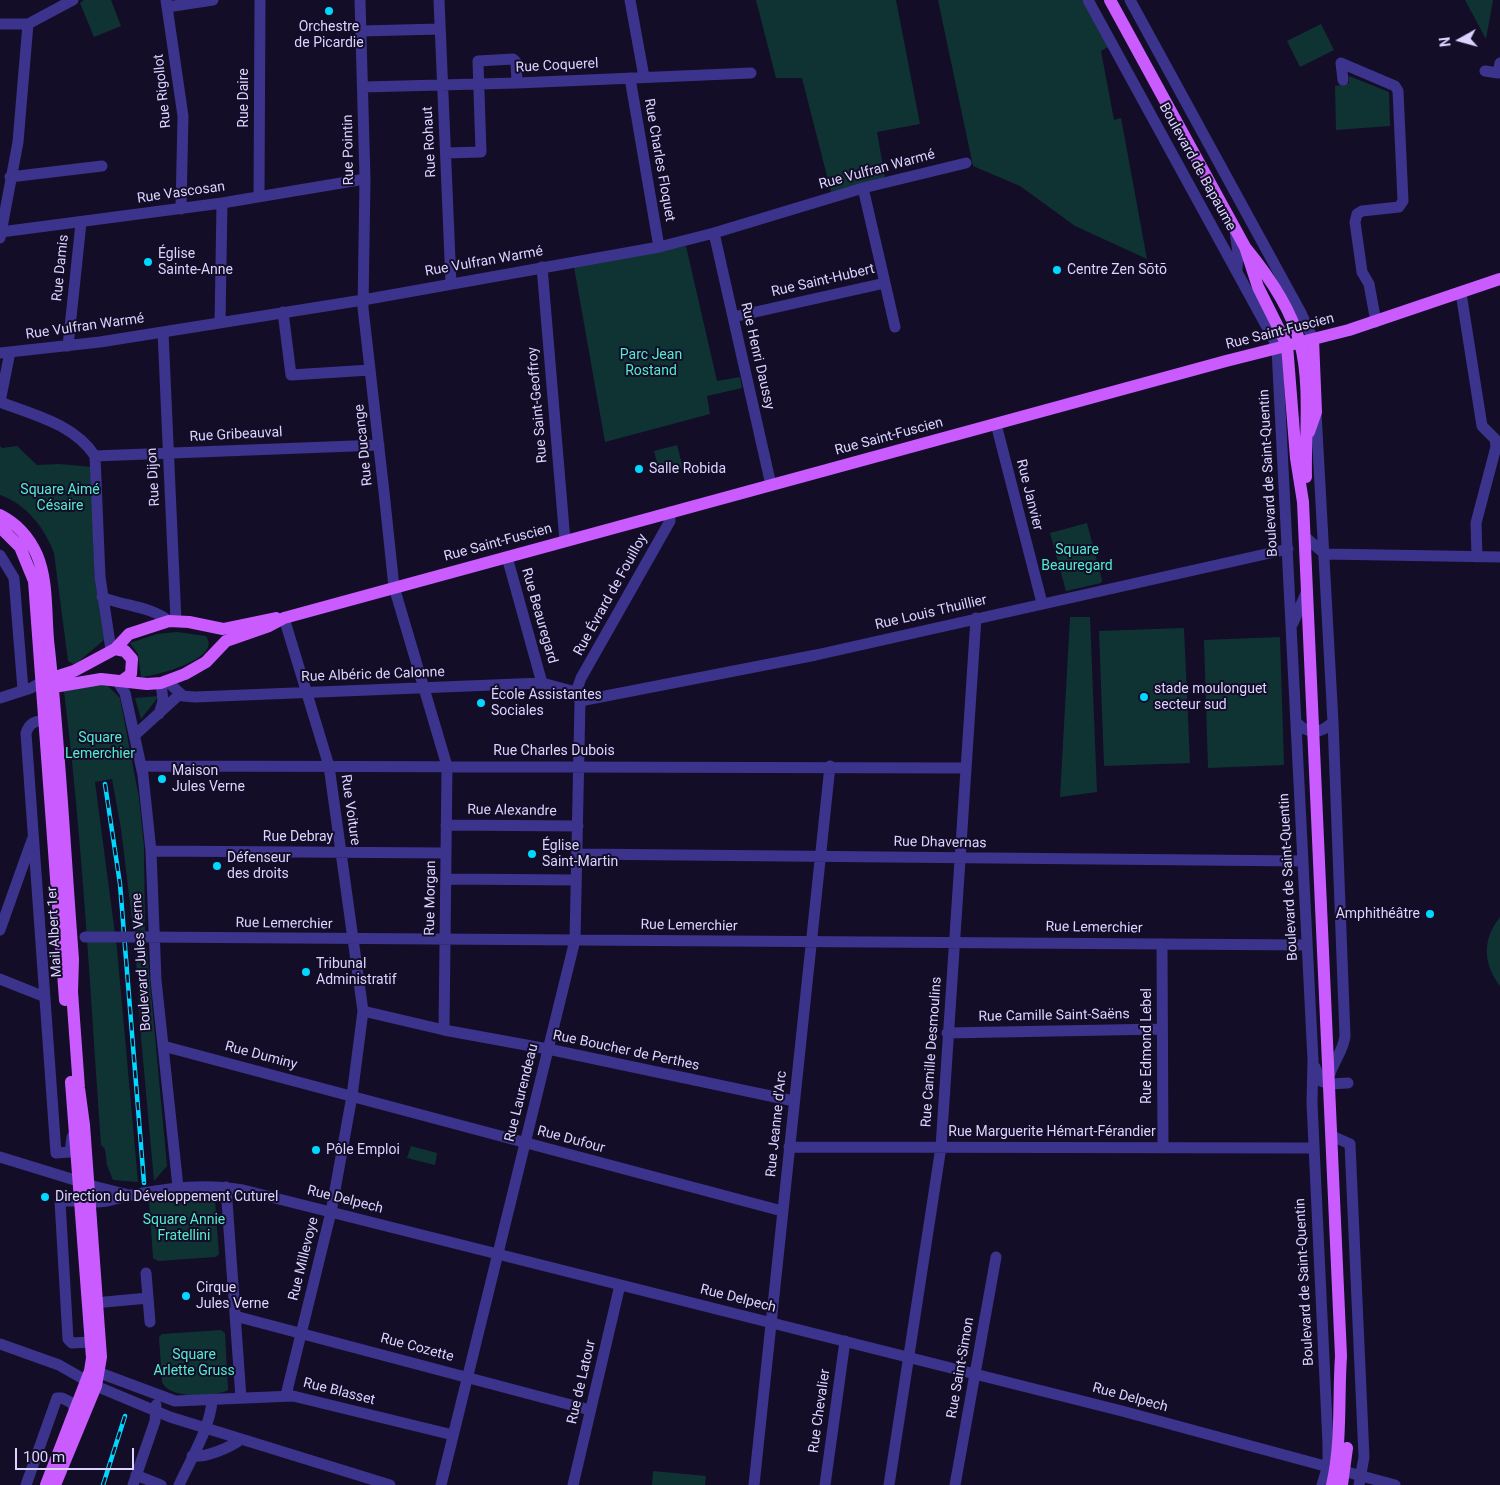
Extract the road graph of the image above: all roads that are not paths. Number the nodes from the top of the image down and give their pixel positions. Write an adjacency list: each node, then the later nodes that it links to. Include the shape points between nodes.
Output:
1 (73, 0): 12 (street)
2 (213, 0): 10 (street)
3 (260, 0): 31 (street, Rue Daire)
4 (360, 0): 14 (street, Rue Pointin)
5 (439, 0): 13 (street, Rue Rohaut)
6 (630, 0): 18 (street)
7 (1088, 0): 42 (street, Boulevard de Bapaume)
8 (1110, 0): 35 (main road, Boulevard de Bapaume)
9 (1130, 0): 54 (street, Boulevard de Bapaume, via 1301,313)
10 (166, 4): 33 (street, Rue Rigollot, via 183,116)
11 (0, 24): 12 (street)
12 (28, 24): 28 (street, via 18,142)
13 (440, 30): 14 (street); 23 (street, Rue Rohaut)
14 (361, 31): 24 (street, Rue Pointin)
15 (1500, 63): 16 (street, via 1498,73)
16 (1485, 71)
17 (752, 73): 18 (street, Rue Coquerel)
18 (644, 76): 19 (street, Rue Coquerel)
19 (630, 78): 21 (street, Rue Coquerel); 38 (street, Rue Charles Floquet)
20 (1343, 80): 51 (street, via 1341,63 1395,86 1398,91 1403,202 1399,207 1362,211 1357,214 1355,222 1362,272 1369,284)
21 (517, 83): 22 (street, Rue Coquerel); 22 (street, via 513,59 478,61)
22 (477, 84): 23 (street, Rue Coquerel); 25 (street, via 481,152)
23 (443, 86): 24 (street, Rue Coquerel); 25 (street, Rue Rohaut)
24 (363, 88): 29 (street, Rue Pointin)
25 (446, 153): 44 (street, Rue Rohaut)
26 (966, 164): 30 (street, Rue Vulfran Warmé)
27 (102, 166): 28 (street)
28 (10, 178): 37 (street)
29 (365, 179): 31 (street, Rue Vascosan); 47 (street, Rue Pointin)
30 (863, 188): 36 (street, Rue Vulfran Warmé); 45 (street, Rue Saint-Hubert)
31 (259, 196): 32 (street, Rue Vascosan)
32 (222, 203): 33 (street, Rue Vascosan); 50 (street)
33 (181, 209): 34 (street, Rue Vascosan)
34 (81, 223): 37 (street, Rue Vascosan); 55 (street, Rue Damis)
35 (1235, 227): 39 (main road, Boulevard de Bapaume); 42 (street)
36 (714, 233): 38 (street, Rue Vulfran Warmé); 49 (street, Rue Henri Daussy)
37 (0, 236)
38 (659, 246): 41 (street, Rue Vulfran Warmé)
39 (1245, 247): 40 (main road, Boulevard de Bapaume); 54 (main road, Boulevard de Bapaume, via 1267,276)
40 (1249, 264): 54 (main road, via 1291,332); 56 (main road, Boulevard de Bapaume)
41 (542, 267): 44 (street, Rue Vulfran Warmé); 72 (street, Rue Saint-Geoffroy)
42 (1237, 272): 56 (street, Boulevard de Bapaume, via 1273,338)
43 (1500, 279): 46 (main road, Rue Saint-Fuscien)
44 (451, 283): 47 (street, Rue Vulfran Warmé)
45 (885, 283): 49 (street, Rue Saint-Hubert); 52 (street)
46 (1461, 293): 51 (main road, Rue Saint-Fuscien); 77 (street, via 1482,426 1495,438 1496,446 1476,523)
47 (363, 300): 48 (street, Rue Vulfran Warmé); 58 (street, Rue Ducange)
48 (284, 312): 50 (street, Rue Vulfran Warmé); 58 (street, via 291,375)
49 (733, 318): 66 (street, Rue Henri Daussy)
50 (220, 322): 53 (street, Rue Vulfran Warmé)
51 (1376, 322): 54 (main road, Rue Saint-Fuscien)
52 (895, 327)
53 (163, 332): 55 (street, Rue Vulfran Warmé); 64 (street, Rue Dijon)
54 (1306, 341): 56 (main road, Rue Saint-Fuscien); 60 (main road); 62 (main road, Boulevard de Saint-Quentin)
55 (68, 346): 57 (street, Rue Vulfran Warmé)
56 (1282, 347): 61 (main road, Rue Saint-Fuscien); 62 (main road, via 1296,355 1301,432); 67 (main road, Boulevard de Saint-Quentin); 73 (street, Boulevard de Saint-Quentin)
57 (5, 353): 59 (street)
58 (370, 370): 63 (street, Rue Ducange)
59 (0, 402): 65 (street, via 73,432)
60 (1316, 412): 62 (main road); 74 (street, Boulevard de Saint-Quentin)
61 (996, 424): 66 (main road, Rue Saint-Fuscien); 82 (street, Rue Janvier)
62 (1306, 441): 67 (main road, Boulevard de Saint-Quentin)
63 (379, 445): 64 (street, Rue Gribeauval); 79 (street, Rue Ducange)
64 (168, 453): 65 (street, Rue Gribeauval); 85 (street, Rue Dijon)
65 (95, 456): 81 (street)
66 (771, 485): 68 (main road, Rue Saint-Fuscien)
67 (1303, 502): 71 (main road, Boulevard de Saint-Quentin)
68 (670, 512): 72 (main road, Rue Saint-Fuscien); 98 (street, Rue Évrard de Fouilloy, via 670,521 581,678)
69 (0, 514): 94 (main road, via 26,534 41,568)
70 (0, 527): 94 (main road, via 20,547 34,581)
71 (1305, 538): 74 (street); 80 (main road, Boulevard de Saint-Quentin)
72 (565, 541): 76 (main road, Rue Saint-Fuscien)
73 (1288, 549): 82 (street, Rue Louis Thuillier); 87 (street, Boulevard de Saint-Quentin)
74 (1325, 554): 77 (street); 103 (street, Boulevard de Saint-Quentin)
75 (1, 557): 94 (street, via 14,578)
76 (507, 557): 79 (main road, Rue Saint-Fuscien); 93 (street, Rue Beauregard)
77 (1477, 557): 78 (street)
78 (1500, 557)
79 (394, 587): 83 (main road, Rue Saint-Fuscien); 95 (street, Rue Ducange)
80 (1307, 591): 87 (street); 104 (main road, Boulevard de Saint-Quentin)
81 (102, 596): 85 (street); 90 (street)
82 (1042, 603): 84 (street, Rue Louis Thuillier)
83 (284, 618): 88 (main road, Rue Saint-Fuscien, via 269,626); 96 (street, Rue Voiture)
84 (976, 618): 98 (street, Rue Louis Thuillier, via 744,670); 111 (street, Rue Camille Desmoulins)
85 (172, 621): 86 (main road); 90 (main road, via 129,634)
86 (214, 628): 88 (main road); 89 (main road)
87 (1292, 630): 102 (street, Boulevard de Saint-Quentin)
88 (232, 633): 89 (main road)
89 (218, 648): 92 (main road, via 206,662)
90 (110, 652): 91 (main road, via 101,666 103,674); 91 (main road, via 125,651 133,664 131,674); 94 (main road)
91 (117, 680): 92 (main road, via 148,684); 94 (main road, via 96,679); 105 (street, Boulevard Jules Verne, via 125,693)
92 (164, 682): 97 (street); 100 (street)
93 (542, 683): 95 (street, Rue Albéric de Calonne); 98 (street, Rue Albéric de Calonne)
94 (41, 686): 99 (street); 101 (main road, Mail Albert 1er); 127 (main road, Mail Albert 1er)
95 (424, 688): 96 (street, Rue Albéric de Calonne); 108 (street, Rue Morgan)
96 (306, 692): 97 (street, Rue Albéric de Calonne, via 195,697); 107 (street, Rue Voiture)
97 (180, 694): 100 (street)
98 (578, 696): 109 (street, Rue Laurendeau)
99 (0, 698)
100 (159, 714): 105 (street)
101 (45, 722): 114 (street, Mail Albert 1er, via 33,723 26,733); 150 (main road, Mail Albert 1er)
102 (1296, 722): 104 (street, via 1305,730); 121 (street, Boulevard de Saint-Quentin)
103 (1334, 722): 104 (street, via 1322,731); 146 (street, Boulevard de Saint-Quentin, via 1345,1036 1344,1047 1335,1058)
104 (1314, 732): 126 (main road, Boulevard de Saint-Quentin)
105 (135, 735): 106 (street, Boulevard Jules Verne)
106 (142, 766): 107 (street, Rue Charles Dubois); 115 (street, Boulevard Jules Verne)
107 (328, 766): 108 (street, Rue Charles Dubois); 116 (street, Rue Voiture)
108 (447, 766): 109 (street, Rue Charles Dubois); 112 (street, Rue Morgan)
109 (579, 766): 110 (street, Rue Charles Dubois); 113 (street, Rue Laurendeau)
110 (830, 766): 111 (street, Rue Charles Dubois); 119 (street, Rue Jeanne d'Arc)
111 (966, 768): 120 (street, Rue Camille Desmoulins)
112 (446, 825): 113 (street, Rue Alexandre); 117 (street, Rue Morgan)
113 (578, 826): 118 (street, Rue Laurendeau)
114 (33, 835): 124 (street); 138 (street, Mail Albert 1er)
115 (151, 851): 116 (street, Rue Debray); 128 (street, Boulevard Jules Verne)
116 (341, 852): 117 (street, Rue Debray); 129 (street, Rue Voiture)
117 (446, 853): 122 (street, Rue Morgan)
118 (577, 854): 119 (street, Rue Dhavernas); 123 (street, Rue Laurendeau)
119 (821, 857): 120 (street, Rue Dhavernas); 133 (street, Rue Jeanne d'Arc)
120 (960, 858): 121 (street, Rue Dhavernas); 132 (street, Rue Camille Desmoulins)
121 (1303, 861): 135 (street, Boulevard de Saint-Quentin)
122 (446, 880): 123 (street); 130 (street, Rue Morgan)
123 (576, 880): 131 (street, Rue Laurendeau)
124 (5, 898): 125 (street)
125 (0, 930)
126 (1322, 931): 137 (street); 146 (main road, Boulevard de Saint-Quentin)
127 (71, 937): 128 (street, Rue Lemerchier, bridge); 158 (main road, Mail Albert 1er)
128 (149, 937): 129 (street, Rue Lemerchier); 143 (street, Boulevard Jules Verne)
129 (353, 940): 130 (street, Rue Lemerchier); 139 (street, Rue Voiture)
130 (445, 940): 131 (street, Rue Lemerchier); 141 (street, Rue Morgan)
131 (575, 940): 133 (street, Rue Lemerchier); 144 (street, Rue Laurendeau)
132 (954, 942): 133 (street, Rue Lemerchier); 134 (street, Rue Lemerchier); 142 (street, Rue Camille Desmoulins)
133 (812, 943): 149 (street, Rue Jeanne d'Arc)
134 (1162, 944): 135 (street, Rue Lemerchier); 140 (street, Rue Edmond Lebel)
135 (1307, 945): 137 (street, Boulevard de Saint-Quentin)
136 (0, 979): 138 (street)
137 (1310, 982): 145 (street, Boulevard de Saint-Quentin)
138 (45, 996): 150 (street, Mail Albert 1er, via 56,1154 70,1152)
139 (363, 1011): 141 (street, Rue Boucher de Perthes); 148 (street, Rue Millevoye)
140 (1162, 1029): 142 (street, Rue Camille Saint-Saëns); 155 (street, Rue Edmond Lebel)
141 (444, 1030): 144 (street, Rue Boucher de Perthes)
142 (947, 1033): 154 (street, Rue Camille Desmoulins)
143 (163, 1046): 148 (street, Rue Duminy); 159 (street, Boulevard Jules Verne)
144 (548, 1050): 149 (street, Rue Boucher de Perthes); 152 (street, Rue Laurendeau)
145 (1313, 1060): 146 (street, via 1316,1075 1321,1081); 156 (street, Boulevard de Saint-Quentin)
146 (1329, 1080): 147 (street); 151 (main road, Boulevard de Saint-Quentin)
147 (1348, 1083)
148 (352, 1096): 152 (street, Rue Dufour); 164 (street, Rue Millevoye)
149 (794, 1101): 153 (street, Rue Jeanne d'Arc)
150 (72, 1108): 158 (main road, Mail Albert 1er)
151 (1332, 1136): 178 (main road, Boulevard de Saint-Quentin); 198 (street, via 1350,1144 1364,1457)
152 (525, 1143): 163 (street, Rue Dufour); 165 (street, Rue Laurendeau)
153 (789, 1147): 154 (street, Rue Marguerite Hémart-Férandier); 163 (street, Rue Jeanne d'Arc)
154 (941, 1147): 155 (street, Rue Marguerite Hémart-Férandier); 179 (street, Rue Camille Desmoulins)
155 (1163, 1148): 156 (street, Rue Marguerite Hémart-Férandier)
156 (1314, 1148): 188 (street, Boulevard de Saint-Quentin)
157 (0, 1157): 158 (street, Rue Delpech)
158 (83, 1183): 161 (street, Rue Delpech); 162 (main road, Mail Albert 1er)
159 (178, 1187): 160 (street, Rue Delpech); 161 (street, Rue Delpech)
160 (226, 1187): 164 (street, Rue Delpech); 171 (street)
161 (129, 1195): 162 (street, Rue Delpech, via 108,1203)
162 (85, 1201): 176 (main road, Mail Albert 1er); 176 (street, via 60,1201 68,1339 72,1343); 182 (main road, Mail Albert 1er, via 102,1357)
163 (782, 1211): 173 (street, Rue Jeanne d'Arc)
164 (331, 1212): 165 (street, Rue Delpech); 174 (street, Rue Millevoye)
165 (498, 1254): 168 (street, Rue Delpech); 183 (street, Rue Laurendeau)
166 (996, 1257): 181 (street, Rue Saint-Simon)
167 (146, 1273): 169 (street)
168 (620, 1285): 173 (street, Rue Delpech); 190 (street, Rue de Latour)
169 (148, 1298): 170 (street); 172 (street)
170 (105, 1302)
171 (235, 1316): 174 (street, Rue Cozette); 186 (street)
172 (150, 1322)
173 (770, 1322): 175 (street, Rue Delpech); 207 (street, Rue Jeanne d'Arc)
174 (301, 1333): 183 (street, Rue Cozette); 185 (street, Rue Millevoye)
175 (845, 1341): 179 (street, Rue Delpech); 208 (street, Rue Chevalier)
176 (90, 1342): 182 (main road, Mail Albert 1er)
177 (0, 1344): 182 (street)
178 (1341, 1356): 180 (main road, Boulevard de Saint-Quentin); 196 (main road, Boulevard de Saint-Quentin, via 1346,1374)
179 (910, 1357): 181 (street, Rue Delpech); 209 (street, Rue Camille Desmoulins)
180 (1340, 1369): 188 (street, Boulevard de Saint-Quentin); 196 (main road, Boulevard de Saint-Quentin)
181 (975, 1374): 196 (street, Rue Delpech); 210 (street, Rue Saint-Simon)
182 (93, 1378): 184 (street, Rue Blasset); 189 (main road); 191 (street); 201 (main road)
183 (467, 1378): 190 (street, Rue Cozette); 193 (street, Rue Laurendeau)
184 (155, 1393): 187 (street, Rue Blasset, via 175,1401); 191 (street)
185 (286, 1395): 186 (street, Rue Blasset); 193 (street, Rue Blasset)
186 (241, 1398): 187 (street, Rue Blasset)
187 (212, 1400): 192 (street, via 212,1410)
188 (1326, 1404): 196 (street, Boulevard de Saint-Quentin)
189 (74, 1410): 199 (street, via 72,1403 58,1398); 200 (main road)
190 (590, 1410): 206 (street, Rue de Latour)
191 (157, 1412): 192 (street); 197 (street)
192 (204, 1428): 194 (street); 195 (street)
193 (453, 1435): 205 (street, Rue Laurendeau)
194 (240, 1440): 195 (street, via 198,1457); 204 (street)
195 (192, 1456): 203 (street)
196 (1336, 1468): 198 (street, Rue Delpech); 211 (street); 212 (main road); 213 (main road)
197 (135, 1480): 202 (street)
198 (1361, 1481): 214 (street, Rue Delpech)
199 (26, 1485)
200 (46, 1485)
201 (56, 1485)
202 (161, 1485)
203 (179, 1485)
204 (390, 1485)
205 (441, 1485)
206 (573, 1485)
207 (754, 1485)
208 (825, 1485)
209 (889, 1485)
210 (955, 1485)
211 (1322, 1485)
212 (1332, 1485)
213 (1342, 1485)
214 (1395, 1485)

